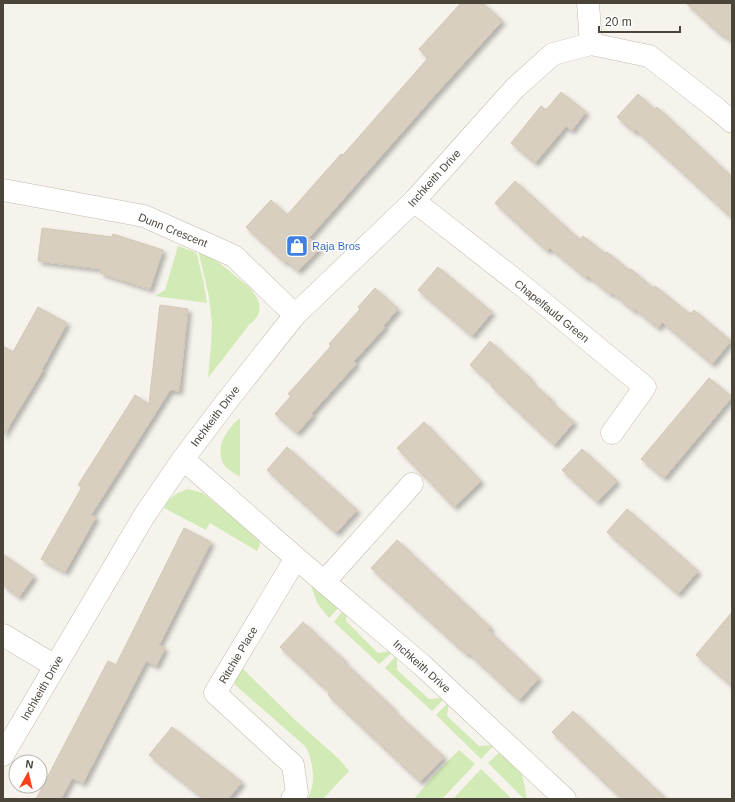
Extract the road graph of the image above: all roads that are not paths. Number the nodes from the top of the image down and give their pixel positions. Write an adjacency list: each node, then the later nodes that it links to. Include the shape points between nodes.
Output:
1 (588, 3): 2 (street)
2 (591, 44): 3 (street, Inchkeith Drive, via 649,56); 5 (street, Inchkeith Drive, via 553,54 515,88)
3 (732, 122)
4 (3, 190): 6 (street, Dunn Crescent, via 144,216 234,256)
5 (414, 201): 6 (street, Inchkeith Drive); 7 (street, Chapelfauld Green, via 524,287 645,387)
6 (295, 315): 8 (street, Inchkeith Drive)
7 (612, 433)
8 (183, 459): 10 (street, Inchkeith Drive); 13 (street, Inchkeith Drive, via 144,516)
9 (412, 484): 11 (street)
10 (296, 558): 11 (street, Inchkeith Drive); 16 (street, Ritchie Place, via 215,693 293,765 297,793)
11 (324, 582): 15 (street, Inchkeith Drive, via 422,665)
12 (3, 635): 13 (street)
13 (55, 666): 14 (street, Inchkeith Drive)
14 (3, 755)
15 (561, 798)
16 (292, 799)

